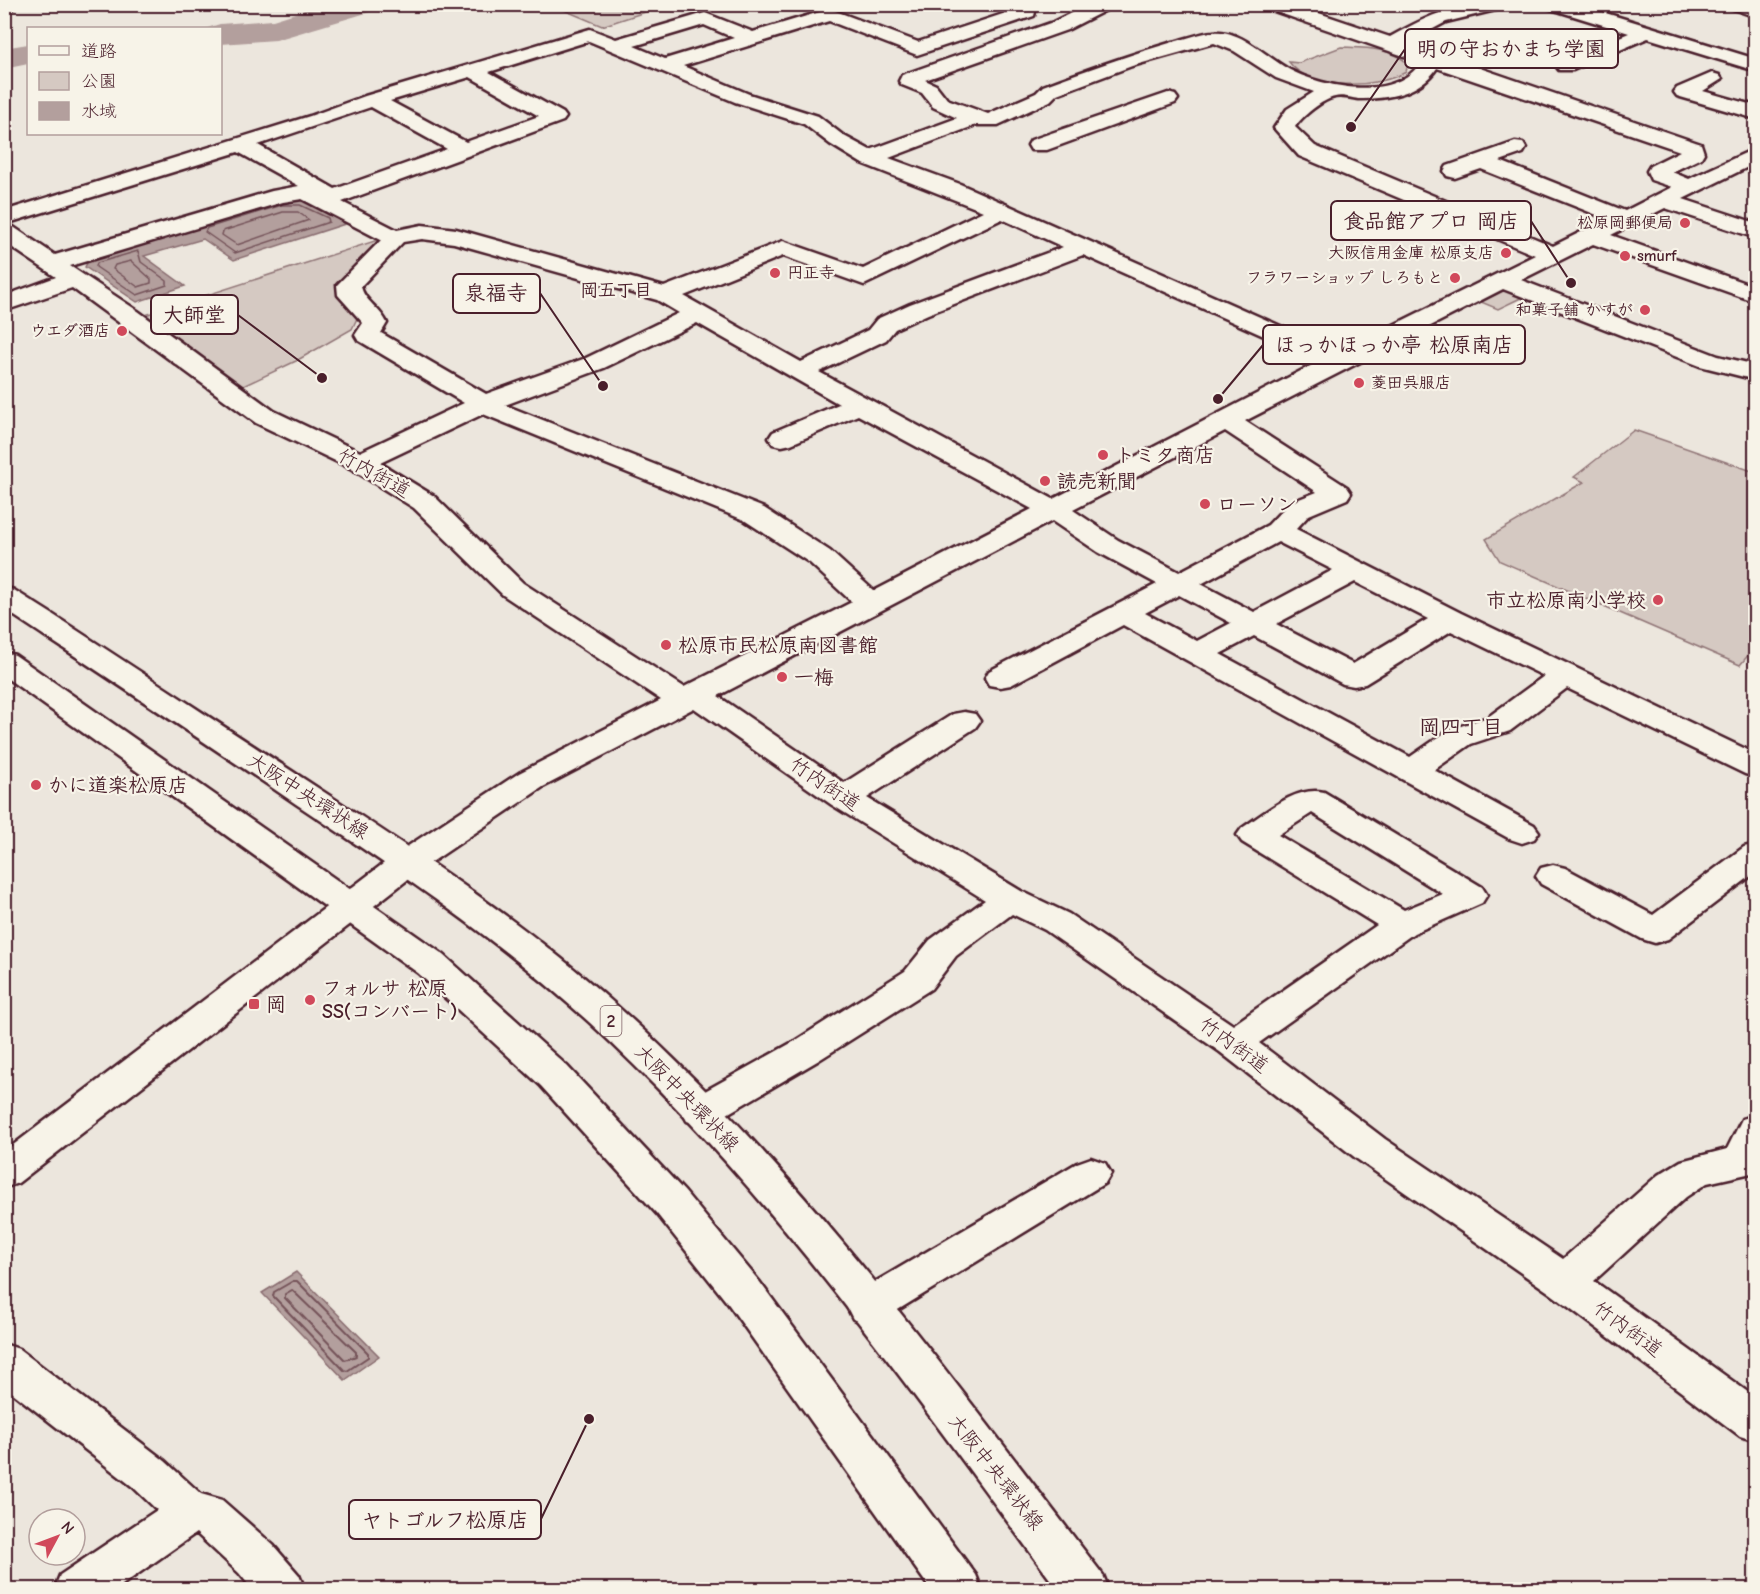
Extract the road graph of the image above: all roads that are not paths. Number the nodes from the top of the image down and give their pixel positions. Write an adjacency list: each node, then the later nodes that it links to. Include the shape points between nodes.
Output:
1 (1028, 4): 9 (street, via 1027,12 916,49 830,15)
2 (1109, 4): 24 (street, via 1060,26 909,79 929,89 940,104)
3 (1272, 4): 10 (street)
4 (1497, 4): 10 (street, via 1439,18)
5 (1555, 4): 8 (street)
6 (1737, 4): 7 (street)
7 (1755, 11)
8 (1647, 32): 13 (street); 15 (street)
9 (752, 39): 11 (street, via 705,19); 14 (street)
10 (1393, 43): 12 (street)
11 (617, 45): 14 (street); 16 (street, via 590,34)
12 (1432, 60): 19 (street, via 1419,78 1395,88 1366,92); 33 (street, via 1694,149 1658,171 1659,175)
13 (1755, 65)
14 (664, 66): 30 (street, via 742,98 811,120)
15 (1566, 66)
16 (474, 70): 21 (street); 28 (street, via 556,117)
17 (1712, 79): 23 (street, via 1684,92)
18 (1055, 89): 19 (street, via 1125,62 1214,37 1226,38 1307,86); 22 (street); 24 (street, via 991,121)
19 (1329, 90): 45 (street, via 1294,113 1284,128 1307,151)
20 (1168, 99): 22 (street)
21 (372, 100): 25 (street); 28 (street)
22 (1129, 113): 26 (street)
23 (1755, 113)
24 (975, 118): 30 (street)
25 (240, 144): 34 (street); 37 (street)
26 (1039, 145)
27 (1515, 148): 31 (street)
28 (465, 150): 34 (street)
29 (1755, 154): 33 (street)
30 (869, 158): 36 (street)
31 (1481, 161): 32 (street); 39 (street)
32 (1455, 171)
33 (1692, 187): 35 (street)
34 (334, 197): 38 (street, via 351,207)
35 (1664, 200): 39 (street); 41 (street)
36 (1002, 211): 44 (street); 49 (street, via 864,278 783,248)
37 (4, 218)
38 (358, 218): 43 (street); 46 (street, via 305,192 297,193)
39 (1626, 219): 42 (street)
40 (4, 231): 46 (street, 竹内街道)
41 (1755, 231)
42 (1592, 236): 45 (street); 50 (street)
43 (394, 237): 49 (street, via 422,232 456,237); 56 (street, via 349,285 350,295 375,323 367,334)
44 (1084, 247): 53 (street); 54 (street, via 919,309 886,324 877,335)
45 (1554, 255): 48 (street)
46 (54, 263): 47 (street, 竹内街道)
47 (76, 278): 51 (street); 60 (street, 竹内街道, via 265,417)
48 (1503, 281): 53 (street); 55 (street, via 1660,343)
49 (665, 295): 52 (street)
50 (1755, 295)
51 (4, 304)
52 (699, 313): 54 (street); 56 (street, via 595,363)
53 (1340, 361): 58 (street)
54 (800, 372): 57 (street)
55 (1755, 374)
56 (483, 405): 60 (street); 66 (street, via 754,514 820,557)
57 (859, 405): 59 (street); 61 (street)
58 (1228, 421): 61 (street); 62 (street, via 1337,493 1299,508)
59 (782, 438)
60 (360, 462): 74 (street, 竹内街道, via 424,502 513,589)
61 (1052, 509): 64 (street, via 1108,546); 66 (street)
62 (1278, 531): 63 (street); 64 (street)
63 (1355, 570): 68 (street); 69 (street)
64 (1181, 583): 67 (street); 69 (street)
65 (4, 596): 80 (street, 大阪中央環状線 / 2)
66 (871, 604): 74 (street)
67 (1123, 613): 70 (street); 73 (street)
68 (1450, 619): 69 (street, via 1354,677); 72 (street)
69 (1254, 623): 70 (street)
70 (1196, 654): 77 (street)
71 (4, 661): 84 (street)
72 (1566, 674): 76 (street); 77 (street, via 1499,724 1460,737)
73 (1000, 678)
74 (689, 697): 78 (street, 竹内街道); 80 (street, via 531,780)
75 (964, 721): 78 (street)
76 (1755, 767)
77 (1411, 772): 79 (street)
78 (844, 798): 83 (street, 竹内街道)
79 (1522, 832)
80 (408, 862): 84 (street); 87 (street, 大阪中央環状線 / 2, via 538,958 603,1014)
81 (1747, 873): 82 (street, via 1655,932)
82 (1553, 876)
83 (1009, 899): 86 (street, 竹内街道, via 1057,922); 87 (street, via 943,948 918,980)
84 (351, 904): 89 (street); 98 (street, via 432,964 496,1021 554,1076 671,1203 758,1312)
85 (1402, 925): 85 (street, via 1470,895 1312,799 1254,835); 86 (street)
86 (1233, 1043): 91 (street, 竹内街道, via 1371,1149)
87 (701, 1111): 92 (street, 大阪中央環状線 / 2)
88 (1750, 1149): 91 (street, via 1695,1171 1672,1186)
89 (4, 1173)
90 (1091, 1173): 92 (street)
91 (1565, 1282): 94 (street, 竹内街道)
92 (868, 1307): 99 (street, 大阪中央環状線 / 2)
93 (4, 1361): 95 (street, via 149,1474)
94 (1755, 1423)
95 (190, 1512): 96 (street); 97 (street, via 206,1514 256,1559)
96 (77, 1590)
97 (282, 1590)
98 (959, 1590)
99 (1086, 1590)

